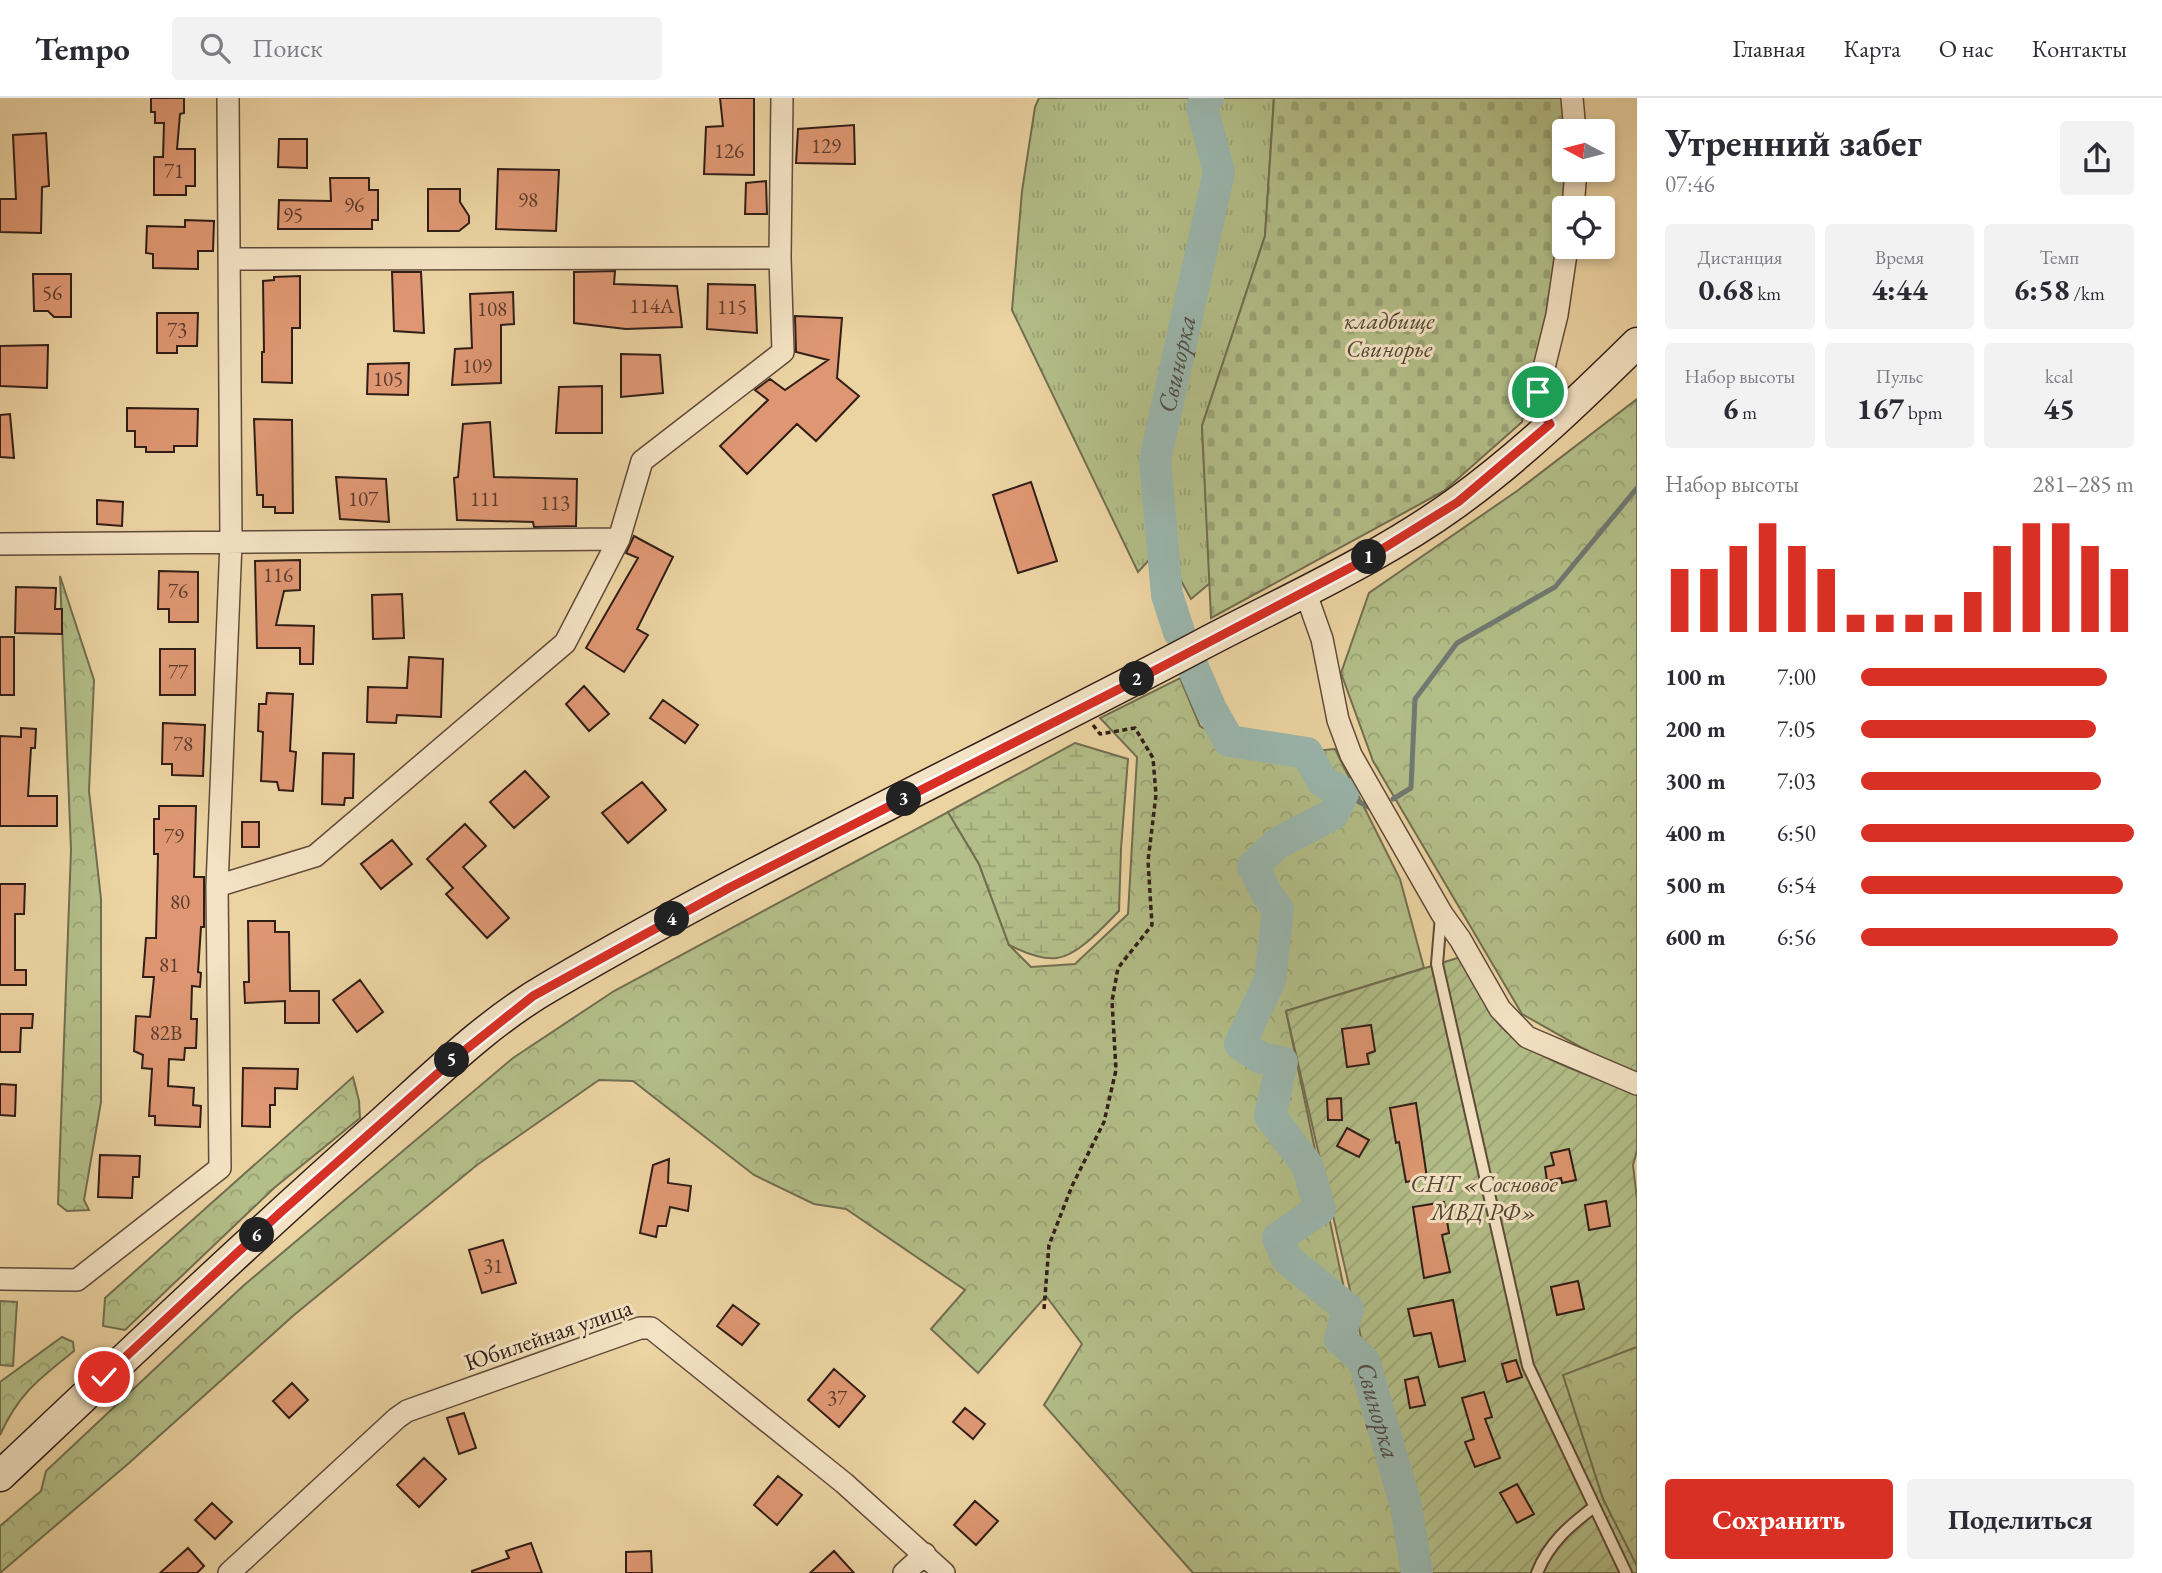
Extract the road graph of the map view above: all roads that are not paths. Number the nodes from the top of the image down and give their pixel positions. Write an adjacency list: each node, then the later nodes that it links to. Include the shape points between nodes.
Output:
1 (228, 98): 6 (street)
2 (782, 98): 5 (street)
3 (1572, 98): 4 (street)
4 (1574, 119)
5 (780, 258): 6 (street); 10 (street, via 783,352 642,461)
6 (230, 259): 11 (street)
7 (1565, 259): 9 (street, via 1538,392 1541,411)
8 (1637, 343): 9 (main road)
9 (1550, 424): 13 (main road, via 1445,511)
10 (619, 539): 11 (street); 14 (street, via 565,643 502,699 315,856)
11 (231, 542): 12 (street); 14 (street)
12 (0, 544)
13 (1305, 591): 15 (street, via 1351,755); 18 (main road, via 729,888 533,996 454,1059 281,1212)
14 (218, 886): 17 (street, via 220,1168 77,1280)
15 (1442, 914): 16 (street, via 1500,1009 1527,1037); 19 (lane, via 1437,964 1528,1366)
16 (1637, 1084)
17 (0, 1279)
18 (0, 1476)
19 (1594, 1507): 24 (lane, via 1555,1540); 25 (lane)
20 (925, 1554): 21 (street, Юбилейная улица, via 651,1328 640,1328 407,1411); 22 (street); 23 (street, Юбилейная улица)
21 (229, 1573)
22 (904, 1573)
23 (944, 1573)
24 (1537, 1573)
25 (1626, 1573)

